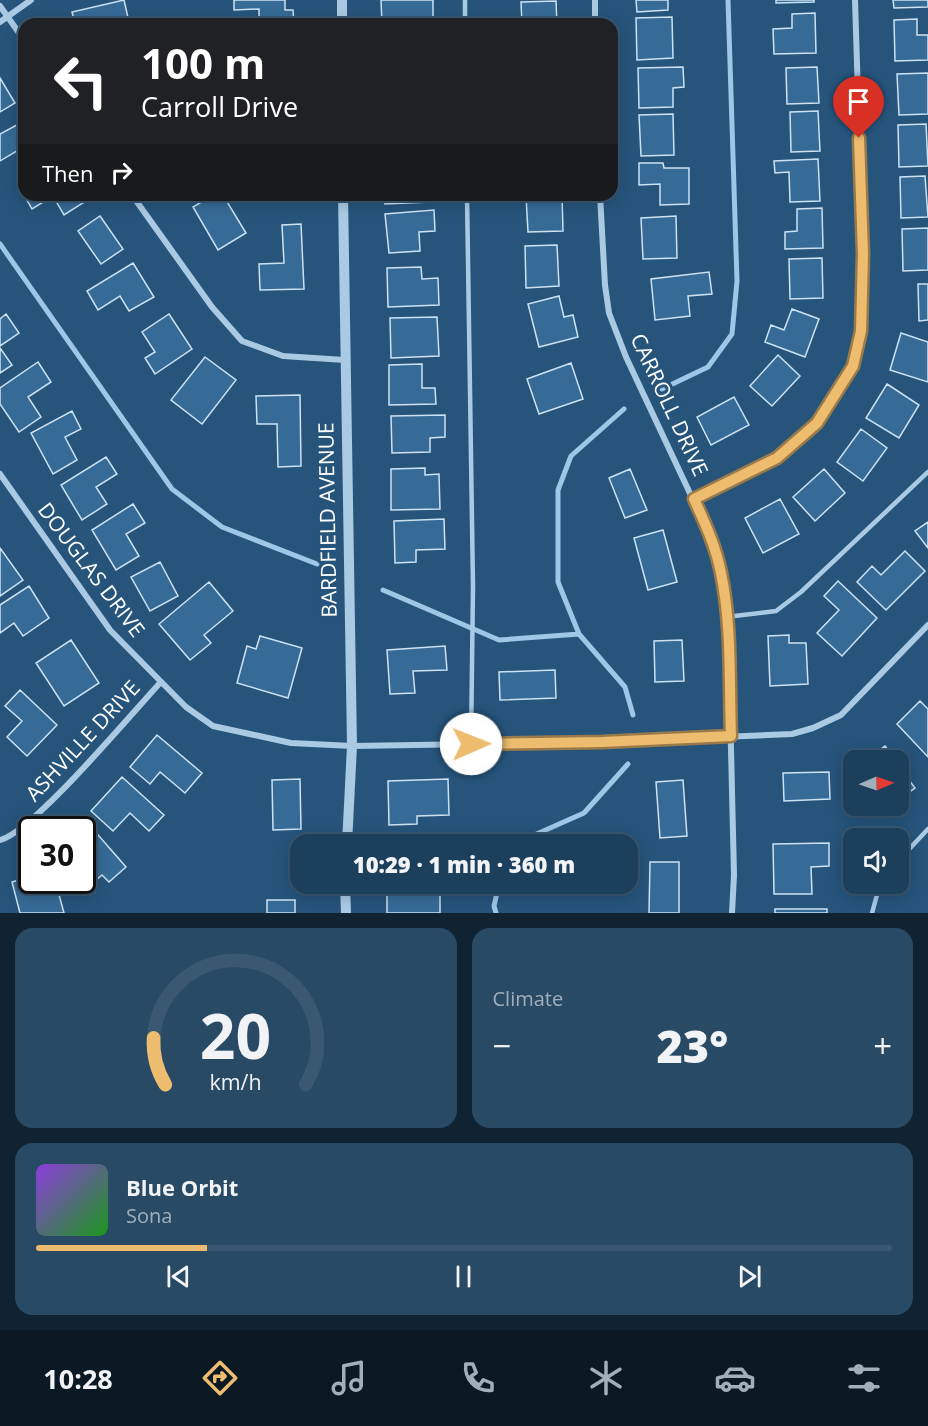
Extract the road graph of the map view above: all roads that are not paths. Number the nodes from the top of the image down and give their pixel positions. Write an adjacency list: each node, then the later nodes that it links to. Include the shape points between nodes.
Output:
1 (31, 0): 7 (street)
2 (342, 0): 8 (street)
3 (465, 0): 9 (lane)
4 (595, 0): 10 (street)
5 (855, 0): 20 (street, via 863,254 861,331 853,366 817,423 777,458)
6 (0, 6): 7 (street)
7 (8, 17): 11 (street); 12 (street)
8 (342, 18)
9 (465, 18)
10 (595, 18)
11 (0, 22)
12 (18, 31)
13 (136, 201): 17 (street, via 212,307 243,341 283,356)
14 (344, 201): 17 (street, BARDFIELD AVENUE)
15 (467, 201): 25 (lane)
16 (600, 201): 20 (street, CARROLL DRIVE, via 609,313)
17 (345, 360): 26 (street, BARDFIELD AVENUE)
18 (928, 472): 21 (lane, via 801,592 776,610)
19 (0, 474): 23 (street, DOUGLAS DRIVE, via 110,630)
20 (694, 499): 21 (street, CARROLL DRIVE, via 721,573)
21 (726, 617): 24 (street, CARROLL DRIVE)
22 (928, 624): 24 (street, DOUGLAS DRIVE, via 841,715 792,734)
23 (160, 683): 26 (street, DOUGLAS DRIVE, via 213,726 291,743); 29 (street, ASHVILLE DRIVE, via 51,801 9,838)
24 (731, 736): 25 (street, DOUGLAS DRIVE); 34 (street, CARROLL DRIVE)
25 (471, 744): 26 (street, DOUGLAS DRIVE)
26 (352, 746): 28 (street, BARDFIELD AVENUE)
27 (928, 829): 30 (lane)
28 (348, 834)
29 (0, 840)
30 (909, 849)
31 (345, 894): 33 (street)
32 (877, 894): 35 (lane)
33 (346, 913)
34 (732, 913)
35 (872, 913)

